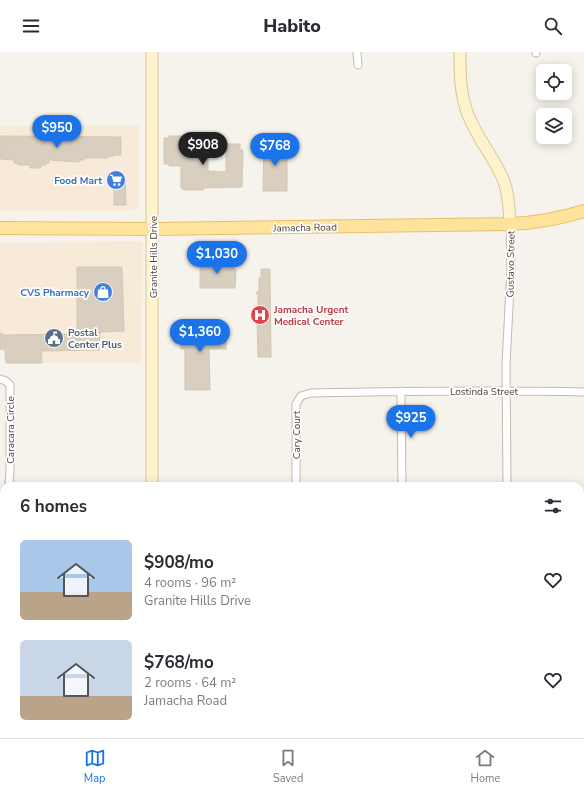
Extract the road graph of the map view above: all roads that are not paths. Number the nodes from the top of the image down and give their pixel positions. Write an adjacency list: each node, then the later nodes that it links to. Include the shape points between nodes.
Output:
1 (152, 52): 8 (street, Granite Hills Drive)
2 (357, 52): 4 (street)
3 (460, 52): 6 (street, Gustavo Street, via 460,85 466,110 503,179 507,190)
4 (358, 65)
5 (584, 211): 6 (main road, Jamacha Road, via 535,223)
6 (510, 224): 8 (main road, Jamacha Road); 10 (street, Gustavo Street, via 511,269)
7 (0, 228): 8 (main road, Jamacha Road)
8 (152, 229): 15 (street, Granite Hills Drive)
9 (0, 379): 14 (street, Caracara Circle, via 10,385)
10 (506, 391): 11 (street, Lostinda Street); 12 (street, Lostinda Street); 18 (street, Gustavo Street)
11 (401, 392): 13 (street, Lostinda Street); 17 (street)
12 (584, 392)
13 (311, 393): 16 (street, Cary Court, via 301,396 296,404)
14 (9, 482)
15 (152, 482)
16 (296, 482)
17 (402, 482)
18 (507, 482)

